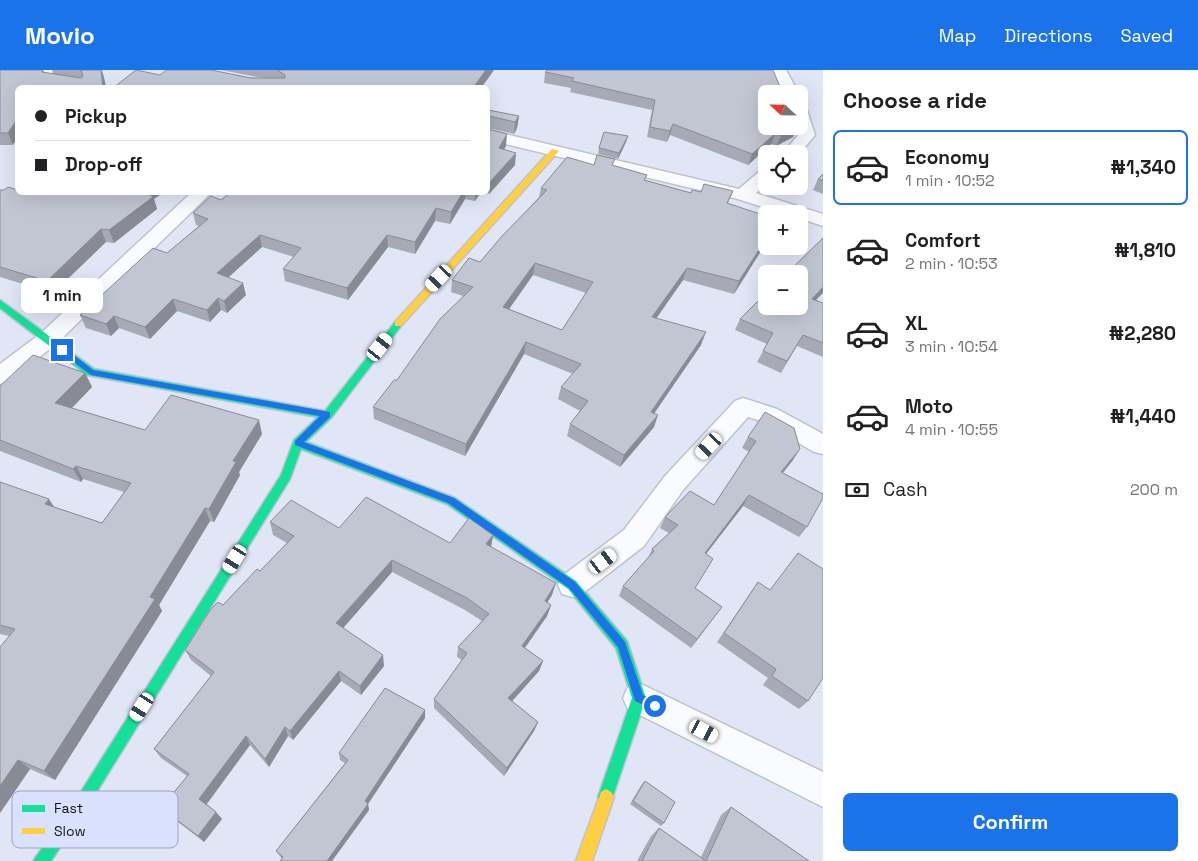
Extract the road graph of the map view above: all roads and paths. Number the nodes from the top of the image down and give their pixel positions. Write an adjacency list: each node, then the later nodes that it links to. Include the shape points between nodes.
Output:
1 (48, 70): 3 (lane, via 50,80)
2 (779, 70): 4 (street)
3 (80, 85)
4 (786, 85)
5 (806, 135): 7 (street)
6 (490, 136): 8 (street)
7 (798, 145)
8 (555, 151): 11 (street); 16 (street, via 401,320)
9 (758, 181): 11 (street)
10 (200, 195): 14 (street)
11 (743, 195): 12 (street)
12 (823, 220)
13 (0, 303): 14 (street)
14 (48, 339): 15 (street); 16 (street, via 91,372)
15 (0, 376)
16 (327, 414): 17 (street)
17 (298, 443): 19 (street, via 451,500); 22 (street, via 286,476)
18 (823, 445): 19 (street, via 769,415 743,407 674,483 634,538)
19 (572, 585): 20 (street, via 622,645)
20 (639, 698): 21 (street); 25 (street)
21 (823, 790)
22 (89, 791)
23 (50, 848): 24 (street)
24 (41, 861)
25 (584, 861)

